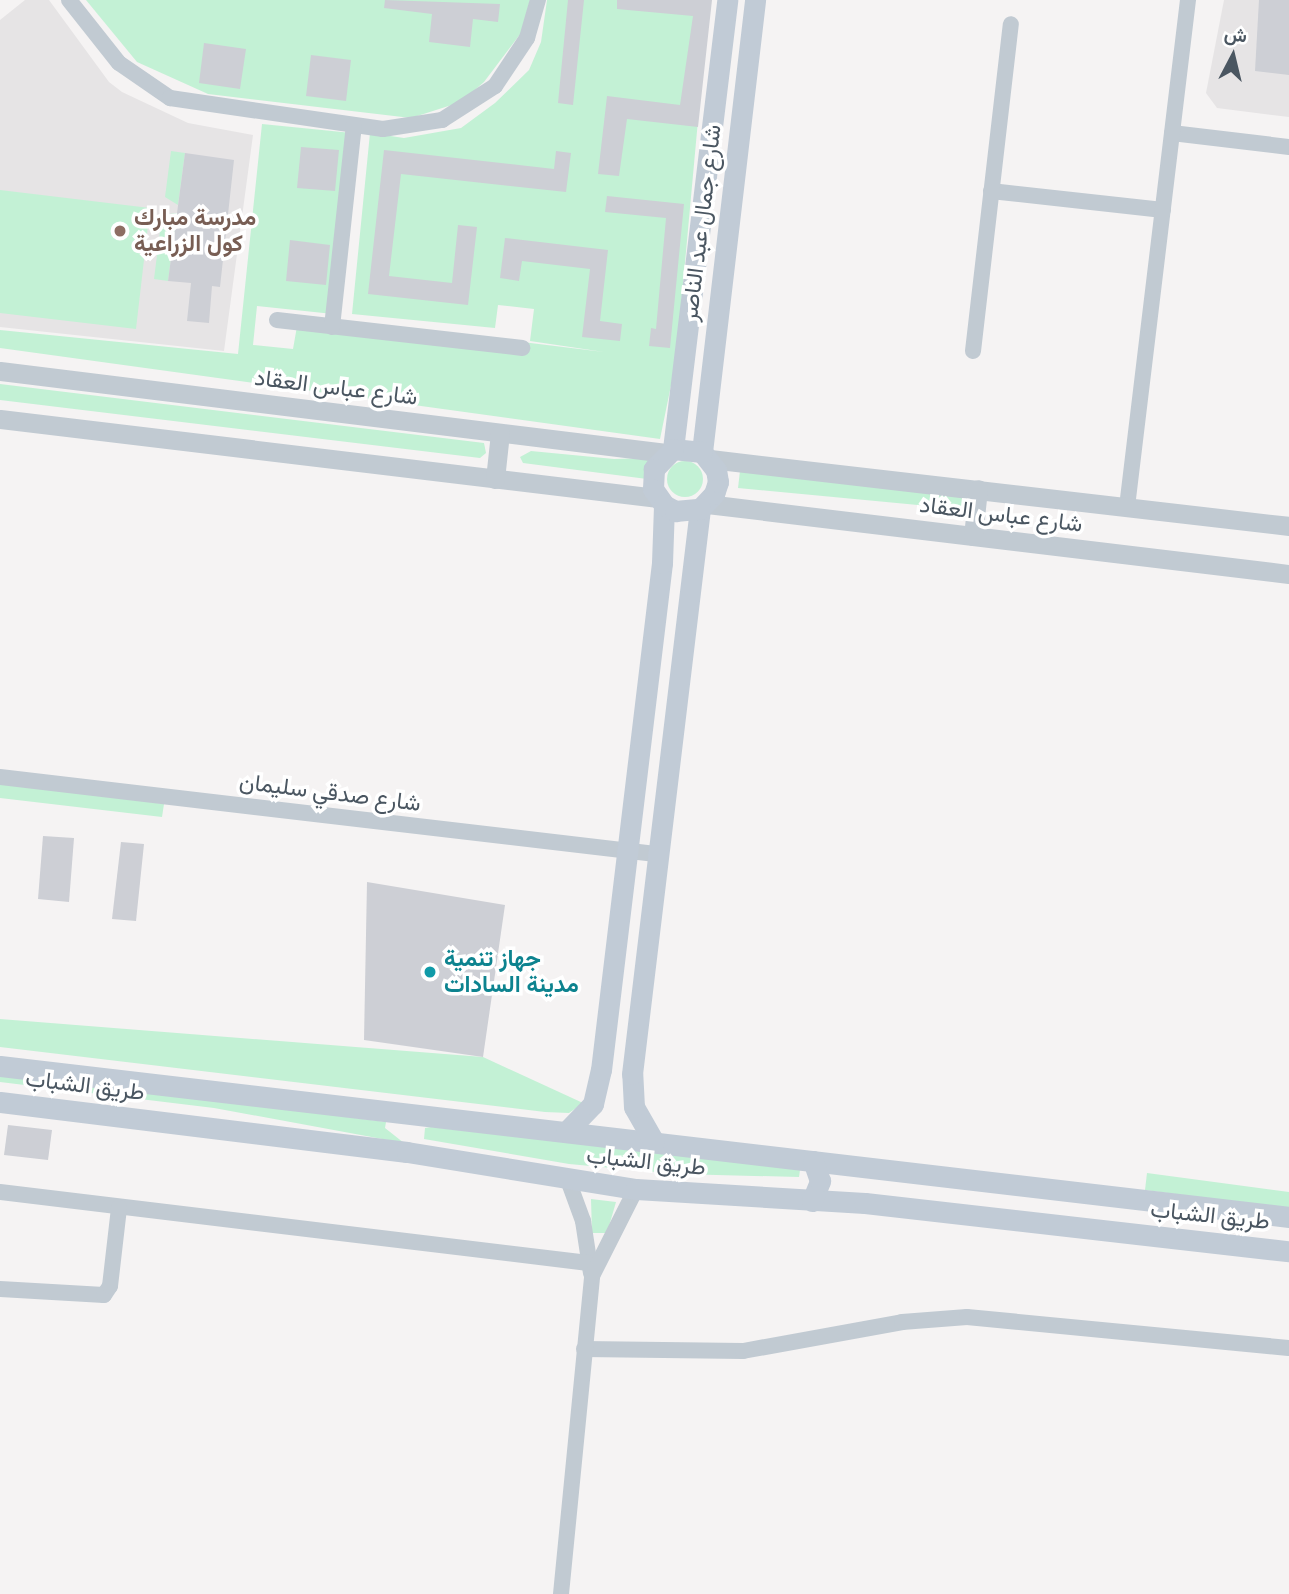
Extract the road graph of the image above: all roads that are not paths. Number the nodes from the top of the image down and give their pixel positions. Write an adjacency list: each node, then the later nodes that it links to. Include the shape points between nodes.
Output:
1 (69, 0): 7 (street, via 119,63 170,98)
2 (538, 0): 7 (street, via 527,38 513,64 470,105 412,128)
3 (727, 0): 19 (main road, شارع جمال عبد الناصر)
4 (755, 0): 20 (main road, شارع جمال عبد الناصر)
5 (1188, 0): 8 (street)
6 (1010, 24): 10 (street)
7 (354, 125): 13 (street)
8 (1172, 133): 9 (street); 11 (street)
9 (1289, 146)
10 (991, 191): 11 (street); 15 (street)
11 (1163, 211): 25 (street)
12 (277, 320): 13 (street)
13 (332, 327): 14 (street)
14 (522, 348)
15 (973, 351)
16 (0, 371): 18 (street, شارع عباس العقاد)
17 (0, 419): 21 (street)
18 (500, 433): 19 (street, شارع عباس العقاد); 21 (street)
19 (670, 451): 20 (main road); 23 (main road, via 654,469)
20 (706, 455): 22 (street, شارع عباس العقاد); 24 (main road, via 718,482)
21 (495, 479): 23 (street)
22 (978, 489): 25 (street, شارع عباس العقاد); 27 (street)
23 (661, 501): 24 (main road, via 675,511); 29 (main road, via 662,563)
24 (703, 507): 27 (street, شارع عباس العقاد); 30 (main road)
25 (1128, 507): 26 (street, شارع عباس العقاد)
26 (1289, 526)
27 (973, 536): 28 (street, شارع عباس العقاد)
28 (1289, 574)
29 (641, 731): 30 (main road); 32 (main road)
30 (669, 735): 33 (main road)
31 (0, 777): 32 (street, شارع صدقي سليمان)
32 (627, 850): 33 (street, شارع صدقي سليمان); 35 (main road)
33 (655, 854): 36 (main road)
34 (0, 1066): 38 (main road, طريق الشباب)
35 (601, 1070): 36 (main road, via 618,1077); 39 (main road, via 593,1104)
36 (632, 1074): 40 (main road, via 634,1107)
37 (0, 1102): 41 (main road, طريق الشباب)
38 (411, 1114): 39 (main road, طريق الشباب); 41 (main road, via 398,1133)
39 (566, 1132): 40 (main road, طريق الشباب)
40 (654, 1142): 42 (main road, طريق الشباب)
41 (407, 1152): 43 (main road, طريق الشباب)
42 (813, 1161): 46 (main road, via 820,1181); 48 (main road, طريق الشباب)
43 (568, 1180): 44 (main road, طريق الشباب); 50 (street)
44 (636, 1189): 46 (main road, طريق الشباب); 50 (street)
45 (0, 1192): 47 (street)
46 (812, 1201): 49 (main road, طريق الشباب)
47 (119, 1208): 50 (street); 51 (street, via 110,1286 104,1295)
48 (1289, 1217)
49 (1289, 1251)
50 (593, 1268): 53 (street)
51 (0, 1289)
52 (1289, 1348): 53 (street, via 967,1317 902,1322 743,1351)
53 (584, 1349): 54 (street)
54 (561, 1594)

